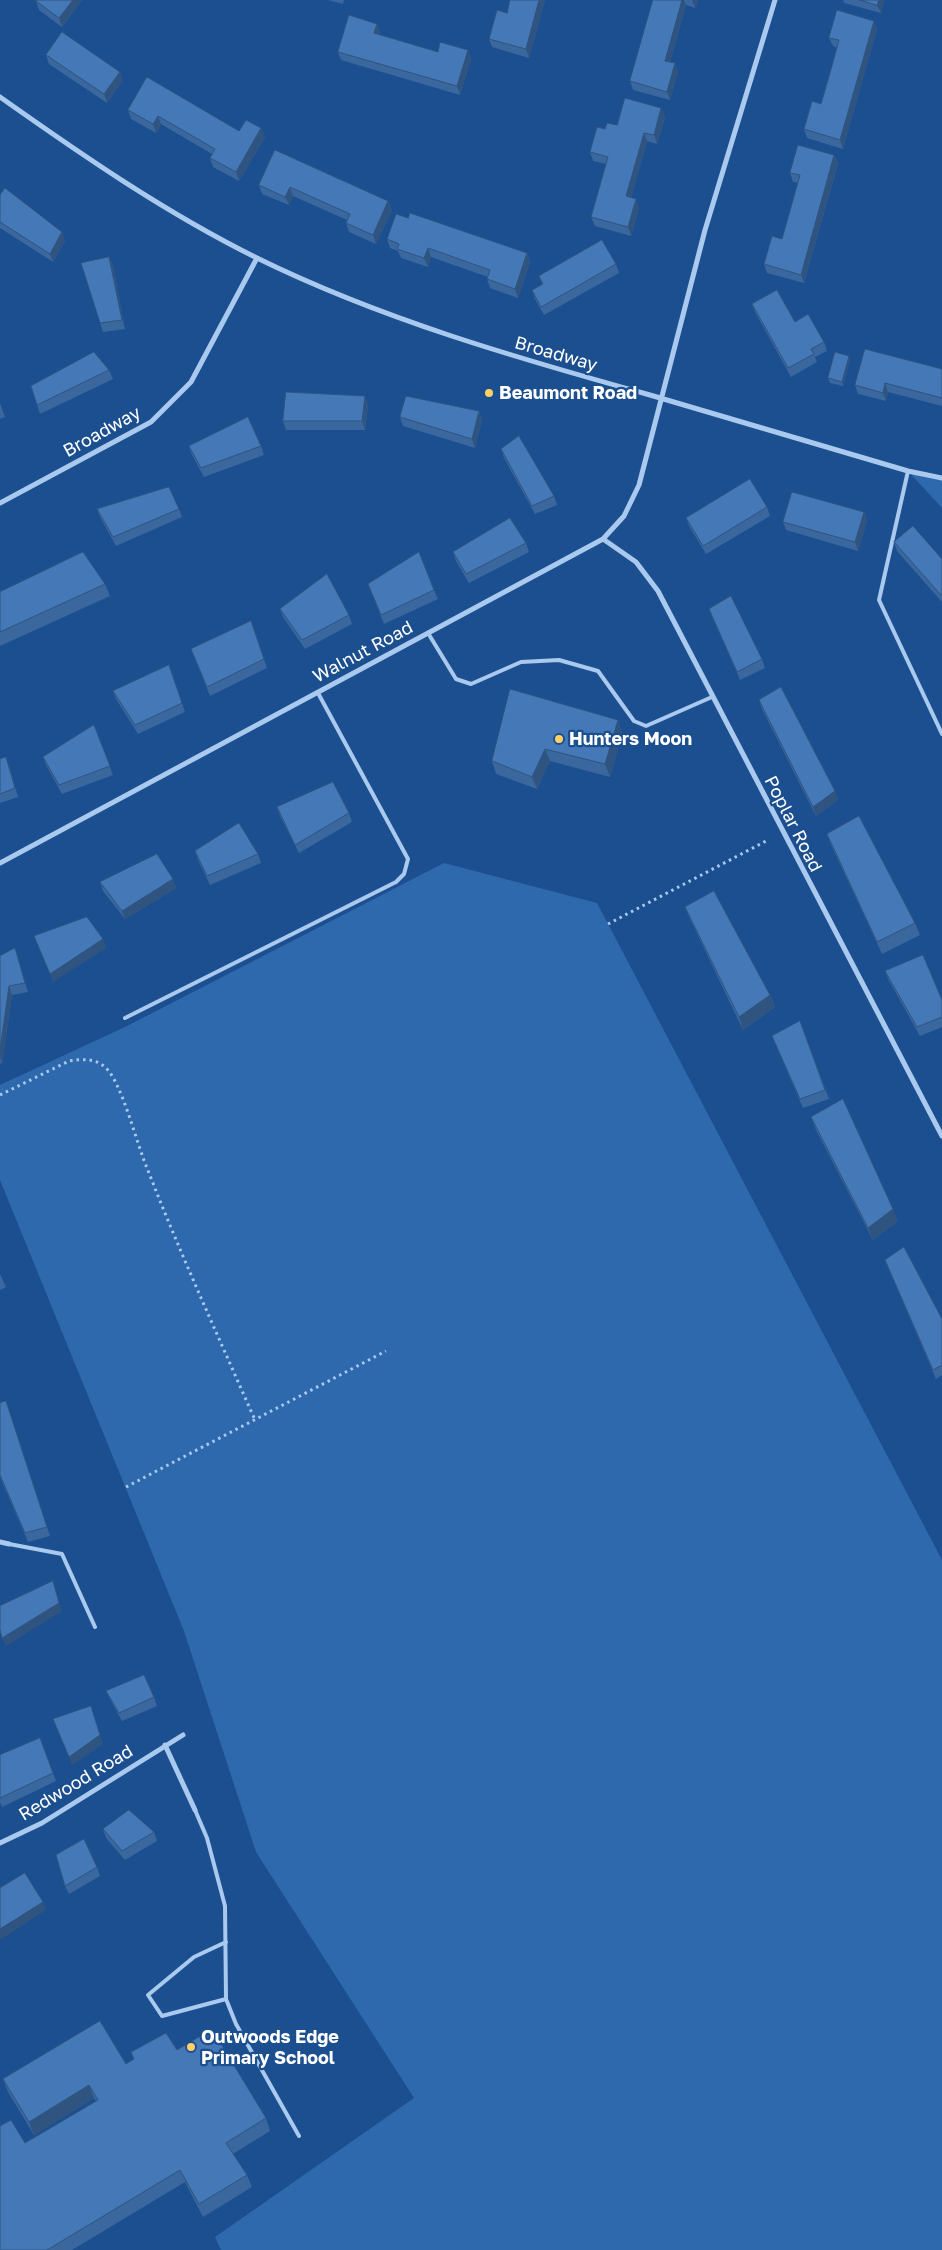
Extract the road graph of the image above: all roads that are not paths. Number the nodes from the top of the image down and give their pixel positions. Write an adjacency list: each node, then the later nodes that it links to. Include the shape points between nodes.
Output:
1 (774, 0): 4 (street, via 705,230)
2 (0, 97): 3 (street, Broadway, via 173,212)
3 (257, 258): 4 (street, Broadway, via 366,305 515,357); 7 (street, Broadway, via 191,382 150,422)
4 (662, 398): 5 (street, Broadway); 8 (street, Walnut Road, via 639,485 624,516)
5 (908, 471): 6 (street, Broadway); 12 (lane, via 879,600)
6 (942, 478)
7 (0, 503)
8 (603, 539): 9 (street, Walnut Road); 11 (street, Poplar Road, via 636,562 658,591)
9 (428, 633): 10 (street, Walnut Road); 11 (lane, via 456,679 471,684 521,662 559,660 598,671 634,721 646,726)
10 (318, 692): 13 (street, Walnut Road); 14 (lane, via 408,859 404,874 396,882)
11 (712, 697): 15 (street, Poplar Road)
12 (942, 734)
13 (0, 863)
14 (125, 1018)
15 (942, 1136)
16 (0, 1542): 17 (street)
17 (9, 1544): 18 (lane, via 62,1554)
18 (95, 1627)
19 (183, 1735): 20 (street, Redwood Road)
20 (165, 1745): 21 (street); 22 (street, Redwood Road, via 42,1823)
21 (195, 1810): 23 (lane, via 207,1838 225,1906)
22 (0, 1843)
23 (226, 1942): 24 (lane); 24 (lane, via 194,1957 148,1995 162,2016)
24 (226, 1999): 25 (lane, via 236,2024)
25 (299, 2136)

